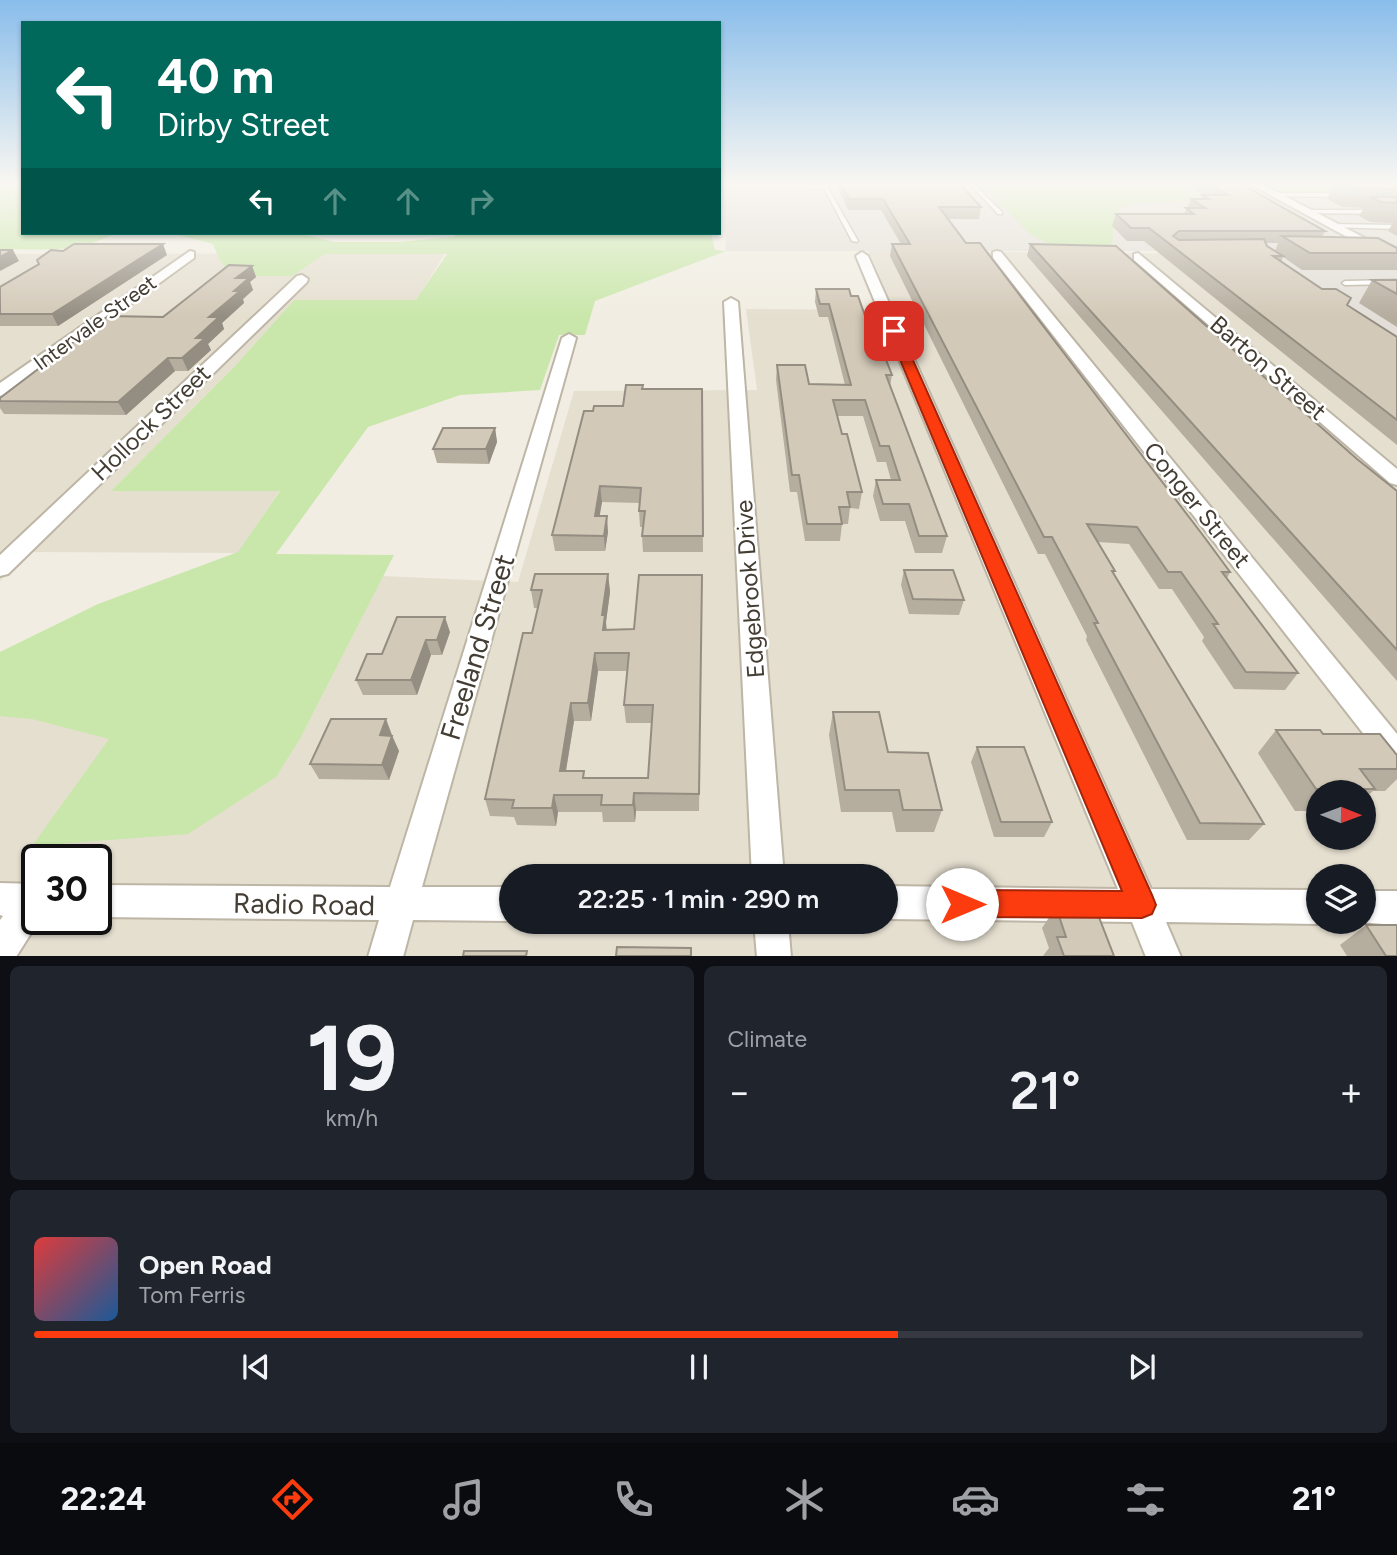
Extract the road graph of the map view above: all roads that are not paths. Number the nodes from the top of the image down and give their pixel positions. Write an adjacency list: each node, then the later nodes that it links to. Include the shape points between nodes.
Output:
1 (847, 228): 5 (lane)
2 (1336, 228): 4 (street)
3 (1362, 248): 4 (lane)
4 (1376, 248): 9 (street)
5 (858, 249): 26 (street)
6 (190, 255): 15 (street, Intervale Street)
7 (997, 255): 18 (street, Conger Street)
8 (1138, 257): 16 (street, Barton Street)
9 (1397, 260)
10 (302, 279): 17 (street, Hollock Street)
11 (1345, 282): 12 (lane)
12 (1397, 282)
13 (731, 302): 19 (street, Edgebrook Drive)
14 (569, 338): 25 (street, Freeland Street)
15 (0, 391)
16 (1397, 479)
17 (0, 568)
18 (1397, 754)
19 (767, 864)
20 (0, 899): 21 (street)
21 (21, 900)
22 (112, 901): 25 (street, Radio Road)
23 (898, 903): 26 (street)
24 (499, 904): 25 (street, Radio Road)
25 (400, 905): 33 (street, Freeland Street)
26 (1142, 905): 27 (street); 35 (street)
27 (1306, 907)
28 (1376, 908): 29 (street)
29 (1397, 908)
30 (21, 920): 32 (street)
31 (772, 934): 34 (street)
32 (0, 950)
33 (385, 956)
34 (774, 956)
35 (1164, 956)

